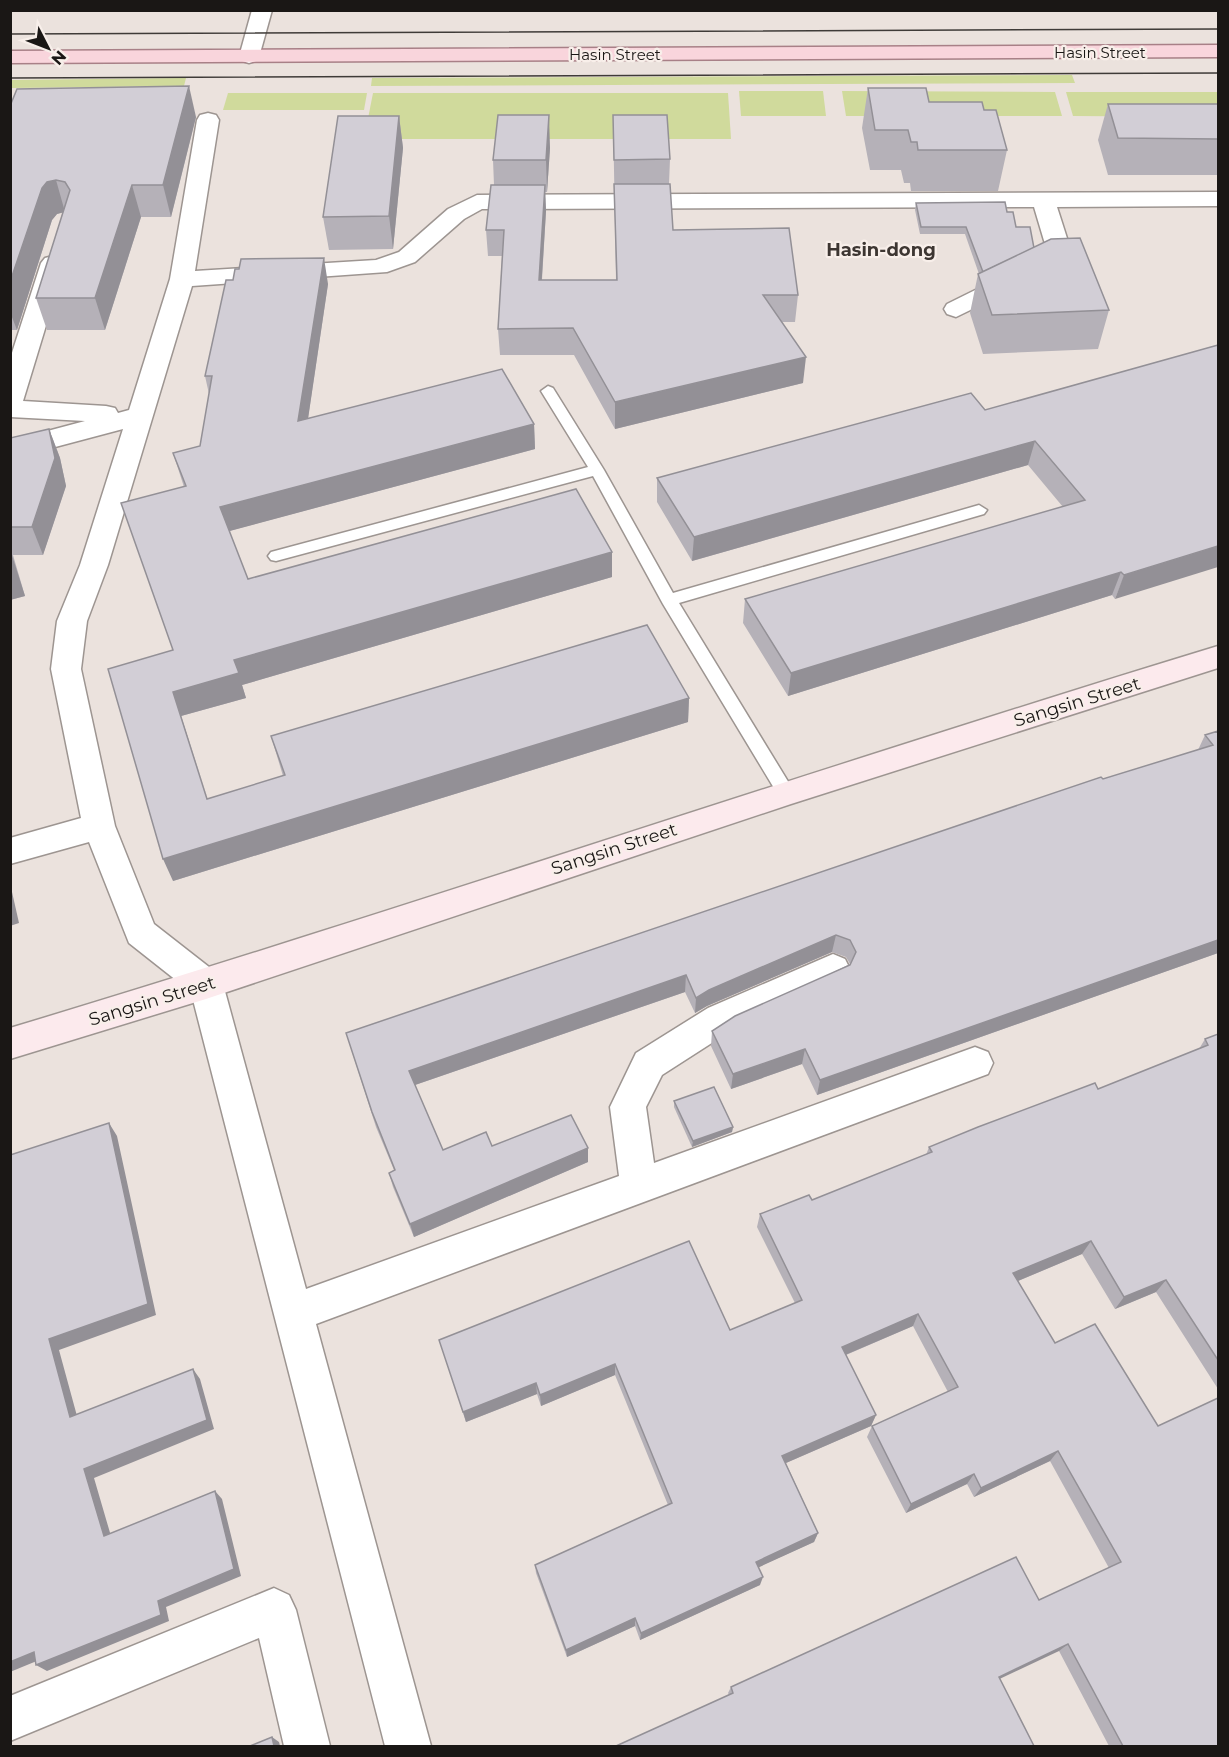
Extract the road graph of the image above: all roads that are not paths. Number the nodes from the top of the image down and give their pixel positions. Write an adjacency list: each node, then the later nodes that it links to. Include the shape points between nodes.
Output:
1 (262, 10): 4 (street)
2 (1218, 51): 4 (main road, Hasin Street)
3 (10, 57): 4 (main road, Hasin Street)
4 (249, 57)
5 (208, 120): 9 (street)
6 (1218, 199): 7 (street)
7 (1043, 200): 9 (street, via 477,202 456,214 407,257 380,267); 10 (street, via 1062,257)
8 (59, 244): 12 (street)
9 (182, 279): 14 (street)
10 (956, 309)
11 (548, 391): 16 (lane)
12 (10, 402)
13 (10, 409): 14 (street)
14 (138, 416): 15 (street); 22 (street, via 94,566 72,621 66,669)
15 (10, 450)
16 (597, 470): 18 (lane); 19 (lane)
17 (979, 510): 19 (lane)
18 (276, 556)
19 (669, 600): 21 (lane)
20 (1218, 657): 21 (main road, Sangsin Street)
21 (786, 793): 25 (main road, Sangsin Street)
22 (99, 826): 23 (street); 25 (street, via 141,933)
23 (10, 851)
24 (833, 969): 28 (street, via 720,1019 650,1064 628,1107)
25 (206, 984): 26 (main road, Sangsin Street); 29 (street)
26 (10, 1044)
27 (975, 1063): 28 (street)
28 (639, 1186): 29 (street)
29 (293, 1313): 32 (street)
30 (10, 1719): 31 (street, via 274,1610)
31 (307, 1746)
32 (408, 1746)

